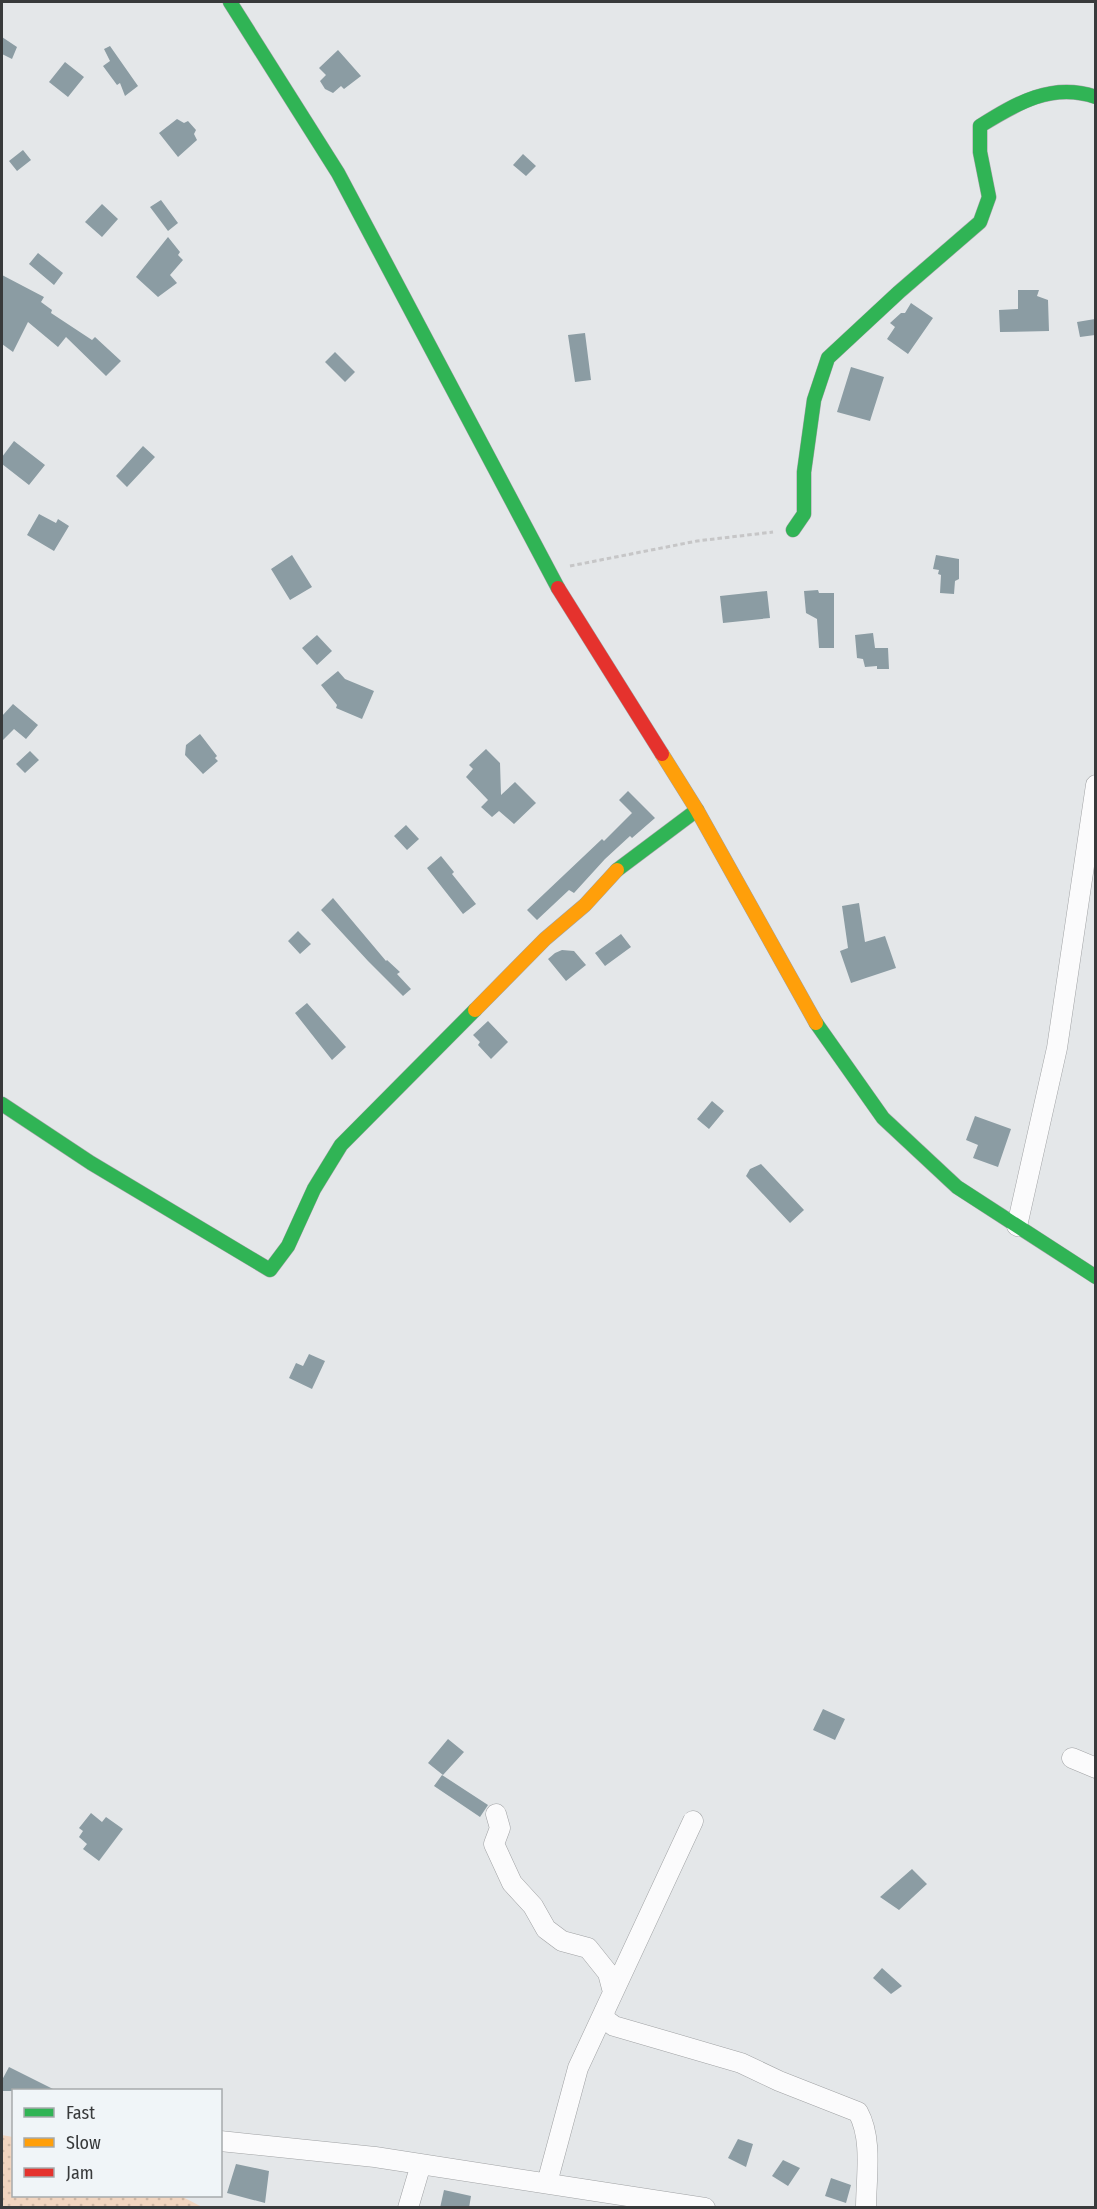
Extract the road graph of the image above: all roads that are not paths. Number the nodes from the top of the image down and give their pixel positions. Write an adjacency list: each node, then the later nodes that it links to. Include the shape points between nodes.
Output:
1 (230, 2): 5 (street, via 338,173 548,571)
2 (1095, 97): 3 (street, via 1052,91 1006,109 980,126 980,152 989,197 980,222 828,358 814,400 804,472 804,514)
3 (793, 530)
4 (1095, 785): 7 (street, via 1057,1048)
5 (697, 810): 6 (street, via 617,870 341,1145 288,1246 270,1270); 7 (street, via 816,1023 883,1118 957,1187)
6 (2, 1104)
7 (1017, 1226): 8 (street)
8 (1095, 1277)
9 (1072, 1758): 10 (street)
10 (1095, 1768)
11 (496, 1814): 13 (street, via 500,1828 494,1844 512,1883 533,1906 546,1929 562,1941 588,1948 608,1973)
12 (693, 1821): 13 (street)
13 (613, 1992): 14 (street)
14 (604, 2012): 17 (street, via 578,2068); 20 (street, via 606,2020 614,2026 741,2063 858,2112 866,2139)
15 (222, 2141): 16 (street)
16 (420, 2164): 17 (street); 18 (street)
17 (547, 2183): 19 (street)
18 (408, 2208)
19 (705, 2208)
20 (866, 2208)

